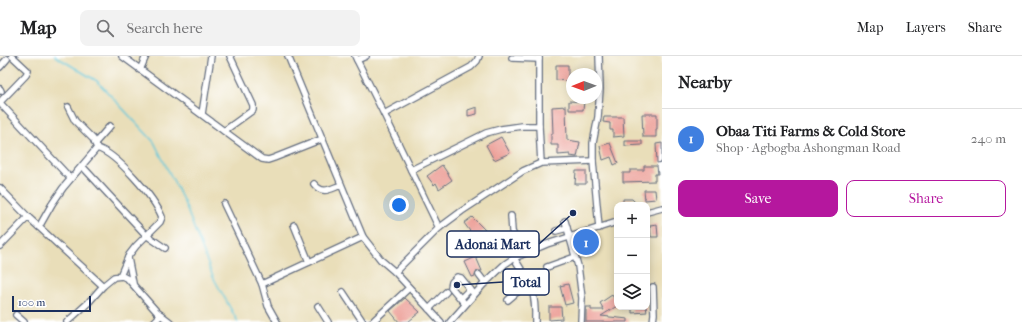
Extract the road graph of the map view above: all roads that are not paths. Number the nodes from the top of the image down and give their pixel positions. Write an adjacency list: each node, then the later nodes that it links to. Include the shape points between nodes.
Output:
1 (122, 56): 15 (street)
2 (146, 56): 15 (street)
3 (218, 56): 9 (street)
4 (230, 56): 22 (street, via 253,105 252,110)
5 (288, 56): 23 (street)
6 (366, 56): 12 (street)
7 (479, 56): 19 (street, via 471,67)
8 (599, 56): 25 (street, via 600,89)
9 (211, 57): 18 (street)
10 (539, 57): 13 (street); 21 (street)
11 (10, 58): 14 (street); 16 (street, via 27,70 27,73)
12 (356, 58): 19 (street)
13 (512, 58)
14 (0, 67)
15 (140, 70): 18 (street)
16 (0, 103): 29 (street)
17 (68, 107): 24 (street, via 75,121)
18 (202, 114): 22 (street)
19 (384, 114): 28 (street)
20 (110, 126): 24 (street)
21 (539, 126): 26 (street); 28 (street, via 501,128 486,133)
22 (224, 131): 23 (street, via 262,159 268,160)
23 (322, 139): 31 (street)
24 (96, 145): 27 (street); 46 (street, via 136,178 160,212 160,222)
25 (593, 161): 26 (street); 44 (street)
26 (541, 163): 42 (street, via 523,171)
27 (82, 166): 29 (street); 46 (street)
28 (411, 170): 42 (street)
29 (70, 178): 41 (street)
30 (314, 184): 31 (street, via 323,191)
31 (341, 185): 47 (street)
32 (0, 188): 37 (street)
33 (224, 204): 65 (street)
34 (662, 208): 35 (street)
35 (650, 211)
36 (511, 216): 51 (street, via 512,231)
37 (28, 217): 41 (street); 50 (street)
38 (565, 221): 43 (street)
39 (614, 223): 44 (street)
40 (294, 225): 57 (street)
41 (39, 227): 66 (street)
42 (439, 228): 59 (street)
43 (567, 228): 45 (street); 48 (street)
44 (599, 228): 48 (street)
45 (556, 231)
46 (146, 235): 52 (street); 55 (street)
47 (363, 237): 57 (street); 59 (street, via 381,260)
48 (570, 237): 53 (street); 54 (street)
49 (537, 242): 51 (street)
50 (0, 246)
51 (518, 247): 53 (street)
52 (165, 248)
53 (521, 255): 56 (street)
54 (575, 257): 58 (street); 90 (street, via 582,298)
55 (128, 258): 61 (street); 64 (street)
56 (514, 258): 62 (street); 63 (street)
57 (309, 262): 65 (street)
58 (547, 267)
59 (395, 272): 68 (street)
60 (480, 275): 62 (street)
61 (120, 276): 64 (street); 66 (street, via 114,277)
62 (485, 282): 71 (street)
63 (529, 282): 73 (street); 89 (street, via 535,302)
64 (133, 284): 78 (street)
65 (262, 284): 83 (street, via 268,306)
66 (103, 286): 80 (street)
67 (653, 287): 91 (street)
68 (409, 288): 76 (street); 86 (street)
69 (343, 292): 85 (street)
70 (446, 292): 76 (street)
71 (472, 292): 72 (street); 72 (street, via 461,278 455,278 451,287); 74 (street)
72 (461, 298): 74 (street)
73 (508, 300)
74 (466, 304): 88 (street)
75 (318, 306): 84 (street)
76 (429, 309): 87 (street)
77 (16, 315): 79 (street)
78 (161, 315): 81 (street); 82 (street)
79 (24, 322)
80 (67, 322)
81 (154, 322)
82 (170, 322)
83 (277, 322)
84 (328, 322)
85 (363, 322)
86 (372, 322)
87 (442, 322)
88 (450, 322)
89 (535, 322)
90 (581, 322)
91 (653, 322)

